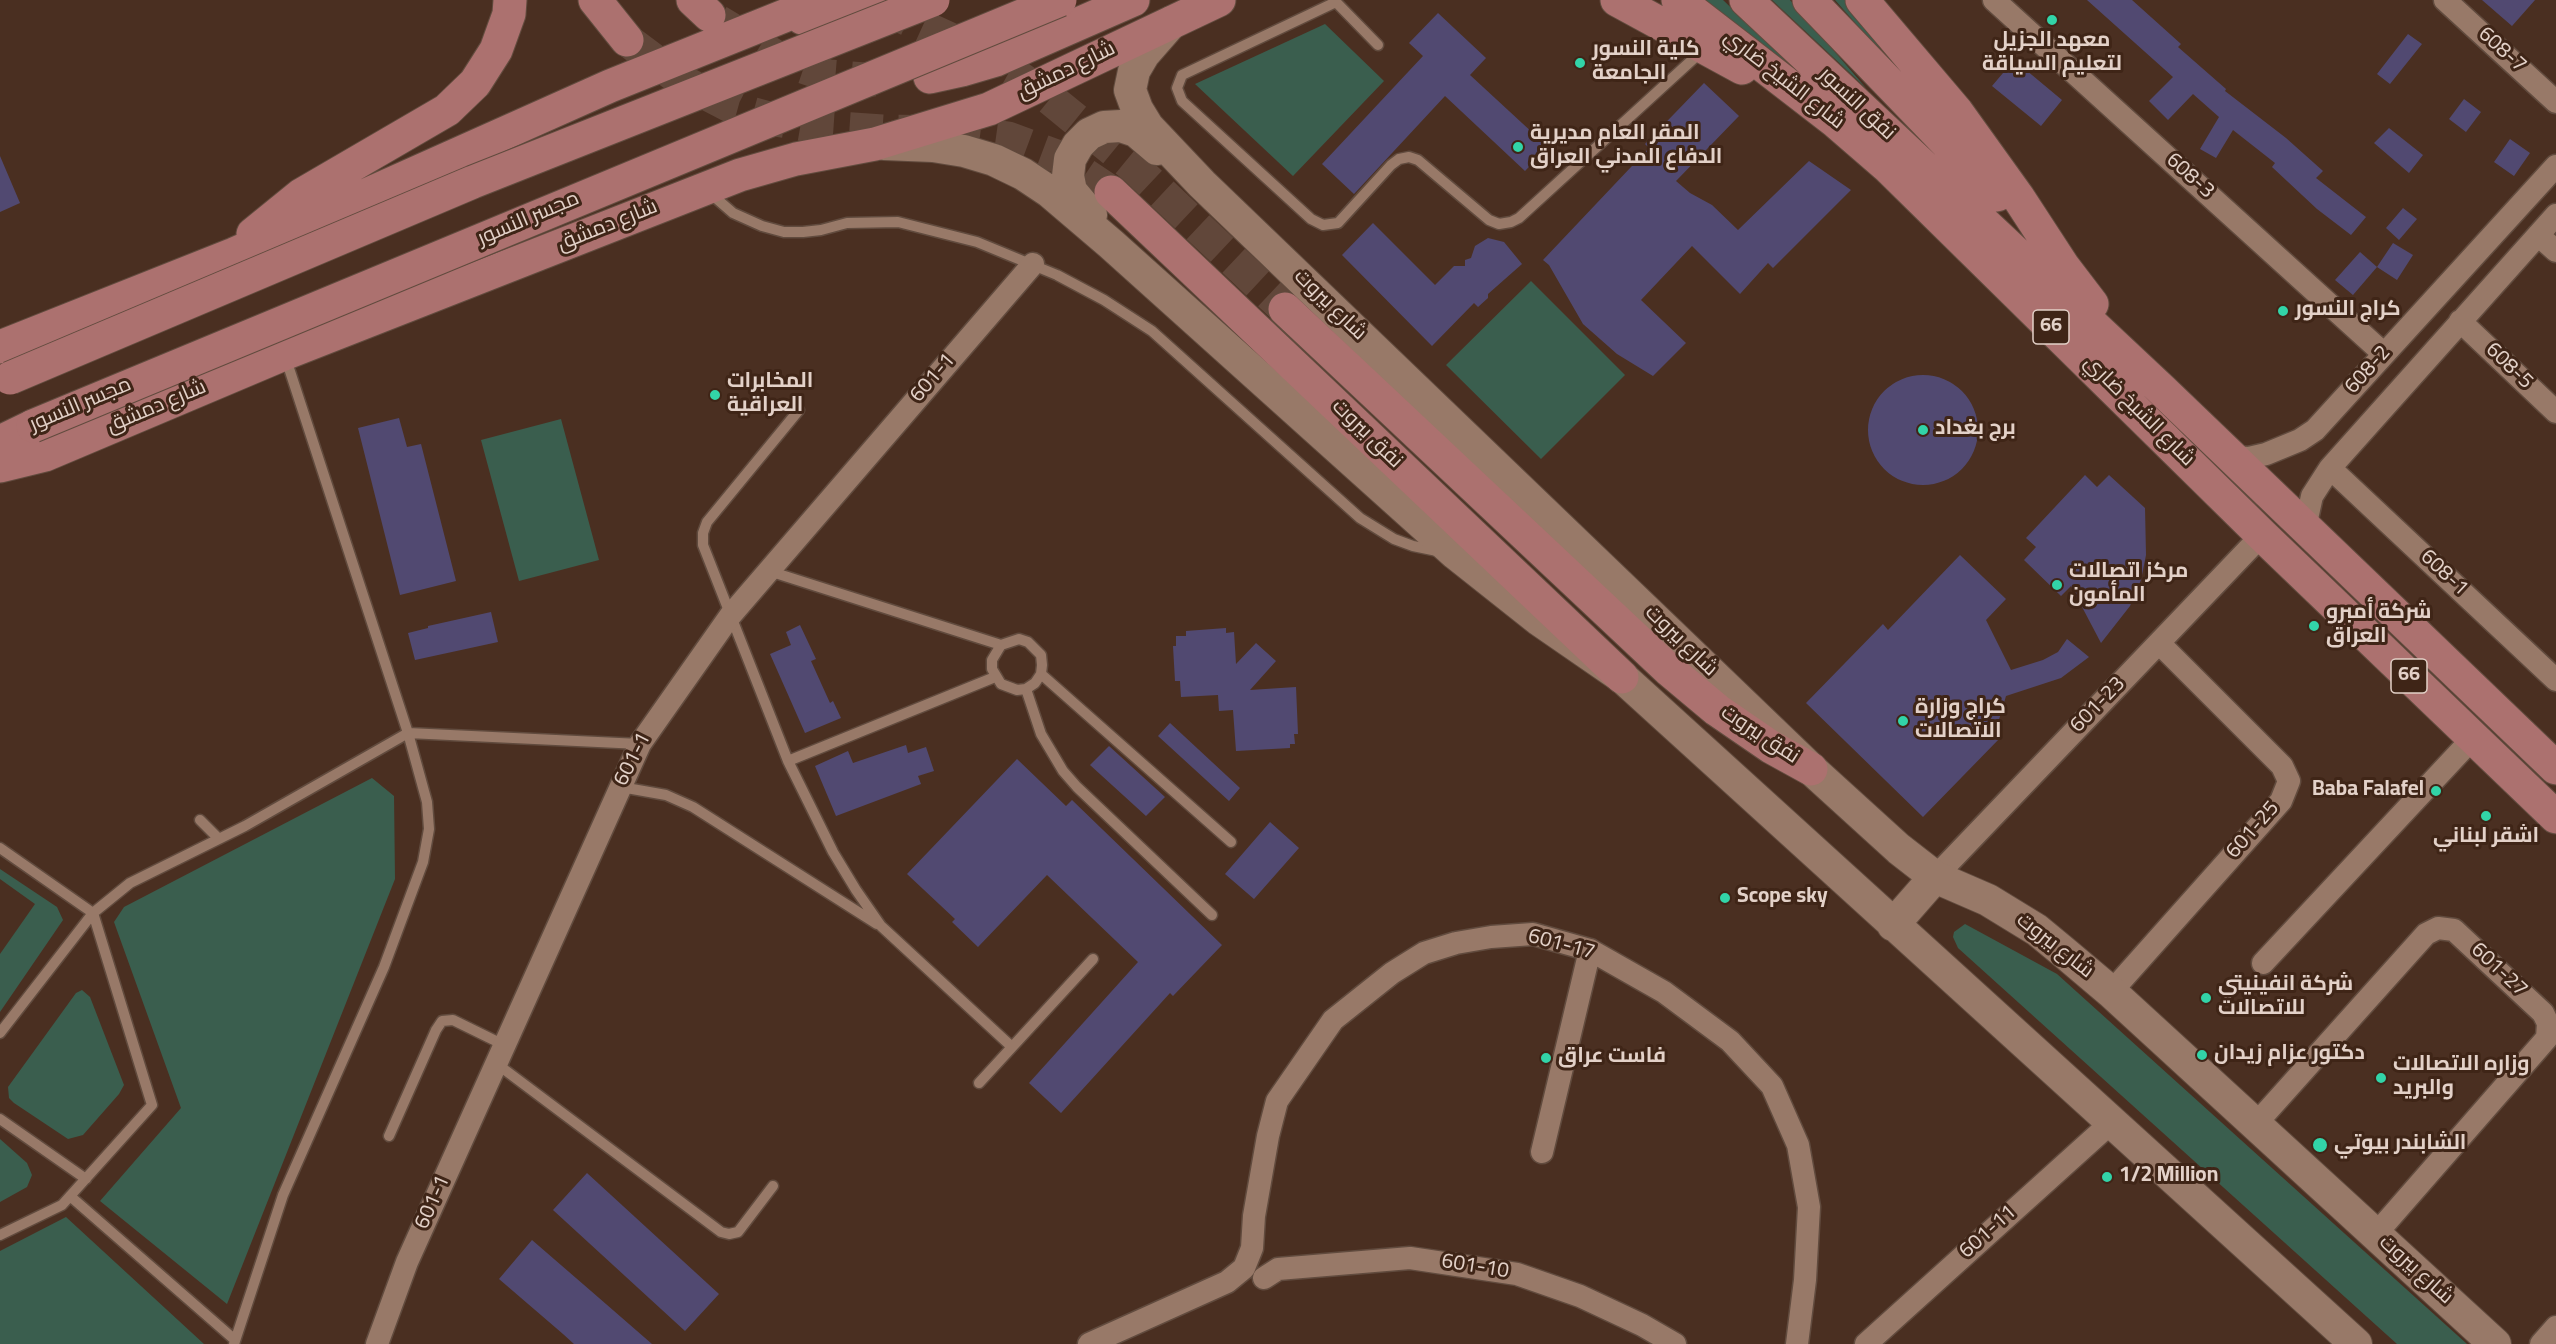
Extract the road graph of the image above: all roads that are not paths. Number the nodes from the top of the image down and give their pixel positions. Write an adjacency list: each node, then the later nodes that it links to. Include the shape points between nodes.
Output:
1 (510, 0): 35 (main road, via 496,50 475,83 447,110 301,195)
2 (595, 0): 19 (main road)
3 (824, 0): 18 (main road)
4 (876, 0): 18 (main road)
5 (933, 0): 45 (main road, bridge, via 473,182)
6 (1060, 0): 49 (main road, مجسر النسور, bridge)
7 (1133, 0): 22 (main road, via 996,60)
8 (1219, 0): 17 (main road, شارع دمشق)
9 (1617, 0): 21 (main road)
10 (1678, 0): 24 (main road, شارع الشيخ ضاري / 66)
11 (1746, 0): 30 (main road, نفق النسور)
12 (1809, 0): 37 (main road)
13 (1862, 0): 37 (main road, شارع الشيخ ضاري / 66, via 1957,112)
14 (1994, 0): 44 (street, 608-3)
15 (2445, 0): 23 (street, 608-7)
16 (1335, 1): 20 (lane); 21 (lane, via 1189,72 1178,81 1177,88 1182,101 1311,219 1323,225 1338,223 1391,165 1408,158 1418,160 1489,220 1500,224 1519,218)
17 (1172, 22): 25 (main road, شارع دمشق, via 989,109); 27 (main road, شارع بيروت, via 1144,54 1134,71 1130,90 1148,127)
18 (758, 29): 35 (main road, via 610,86)
19 (627, 40)
20 (1378, 45)
21 (1705, 48): 24 (main road)
22 (930, 77)
23 (2556, 102)
24 (1836, 122): 54 (main road, شارع الشيخ ضاري / 66, via 1934,211)
25 (875, 144): 28 (main road, شارع دمشق, via 785,162); 33 (main road, via 933,146 994,160 1050,192)
26 (2556, 166): 39 (street, 608-2)
27 (1202, 184): 33 (main road, via 1136,131 1121,126 1089,134 1077,145 1068,176 1071,191); 70 (main road, شارع بيروت)
28 (706, 188): 36 (lane, via 733,213 784,232 867,221 898,222 977,242); 43 (main road, شارع دمشق)
29 (1111, 192): 62 (main road, نفق بيروت)
30 (1967, 209): 46 (main road, شارع الشيخ ضاري / 66)
31 (2556, 215): 32 (street, 608-2)
32 (2538, 235): 34 (street); 40 (street, 608-2)
33 (1111, 244): 55 (main road)
34 (2556, 251)
35 (234, 254): 42 (main road)
36 (1033, 264): 55 (lane, via 1089,291 1152,331 1376,529 1413,546); 56 (street, 601-1)
37 (2063, 266): 46 (main road, شارع الشيخ ضاري / 66)
38 (1285, 309): 70 (main road, نفق بيروت, via 1668,669 1717,710)
39 (2420, 315): 41 (street); 44 (street, 608-2)
40 (2460, 321): 41 (street, 608-2); 48 (street, 608-5)
41 (2444, 339): 52 (street, 608-2)
42 (0, 347)
43 (284, 354): 51 (main road, شارع دمشق, via 45,455); 65 (lane)
44 (2385, 354): 50 (street, 608-2, via 2308,435 2266,454)
45 (5, 379)
46 (2162, 390): 50 (main road, شارع الشيخ ضاري / 66)
47 (799, 410): 57 (lane, via 706,522 703,545)
48 (2556, 412)
49 (0, 442)
50 (2232, 457): 53 (main road, شارع الشيخ ضاري / 66)
51 (0, 466)
52 (2330, 468): 53 (street, 608-2, via 2312,496); 63 (street, 608-1)
53 (2305, 528): 69 (main road, شارع الشيخ ضاري / 66)
54 (2262, 535): 58 (street, 601-23); 66 (main road, شارع الشيخ ضاري / 66)
55 (1456, 554): 62 (main road, via 1538,619)
56 (768, 571): 57 (street, 601-1); 59 (lane)
57 (730, 616): 67 (street, 601-1); 68 (lane)
58 (2159, 644): 77 (street, 601-23); 85 (street, 601-25, via 2282,766 2289,781 2281,801)
59 (1000, 645): 60 (lane, via 1019,639 1028,642 1041,655); 61 (lane, via 992,660)
60 (1041, 674): 64 (lane); 75 (lane)
61 (995, 677): 64 (lane, via 1008,688); 68 (lane)
62 (1622, 678): 80 (main road)
63 (2556, 680)
64 (1026, 688): 79 (lane, via 1041,734 1063,771)
65 (408, 733): 67 (lane); 74 (lane); 102 (lane, via 427,802 429,829 423,862 384,967 283,1195)
66 (2474, 738): 72 (main road, شارع الشيخ ضاري / 66); 84 (street)
67 (640, 744): 71 (street, 601-1)
68 (788, 761): 81 (lane, via 832,852)
69 (2556, 768)
70 (1811, 769): 77 (main road, شارع بيروت)
71 (620, 787): 81 (lane, via 666,795 693,807); 88 (street, 601-1)
72 (2556, 817)
73 (200, 820): 74 (lane)
74 (219, 839): 78 (lane, via 130,883)
75 (1231, 842)
76 (0, 848): 78 (lane)
77 (1935, 877): 80 (main road); 85 (main road, شارع بيروت, via 1988,900 2037,930)
78 (93, 913): 86 (lane); 95 (lane, via 152,1105)
79 (1212, 915)
80 (1893, 925): 91 (main road)
81 (881, 926): 87 (lane)
82 (1590, 950): 94 (street); 100 (street, 601-17, via 1533,934 1456,943 1424,953 1392,973 1334,1020 1277,1101 1254,1216); 106 (street, 601-17, via 1664,992 1730,1041 1772,1086 1798,1145 1809,1207)
83 (1093, 959): 87 (lane)
84 (2263, 963)
85 (2111, 992): 92 (main road, شارع بيروت)
86 (0, 1033)
87 (1012, 1047): 89 (lane)
88 (500, 1055): 93 (lane, via 453,1020 442,1021); 96 (lane, via 721,1233 738,1232); 103 (street, 601-1, via 407,1262)
89 (980, 1083)
90 (0, 1119): 95 (lane)
91 (2113, 1121): 107 (street, 601-11); 108 (main road)
92 (2254, 1126): 99 (main road, شارع بيروت); 99 (street, 601-27, via 2426,933 2438,928 2454,930 2542,1013 2548,1023 2547,1038)
93 (389, 1136)
94 (1542, 1152)
95 (86, 1179): 97 (lane)
96 (773, 1186)
97 (70, 1196): 98 (lane, via 62,1205); 102 (lane)
98 (0, 1234)
99 (2375, 1235): 109 (main road, شارع بيروت)
100 (1254, 1273): 104 (street, 601-10); 105 (street, 601-10, via 1410,1258 1517,1274 1580,1296)
101 (2556, 1327): 110 (street)
102 (235, 1342)
103 (377, 1344)
104 (1089, 1344)
105 (1675, 1344)
106 (1797, 1344)
107 (1866, 1344)
108 (2356, 1344)
109 (2495, 1344)
110 (2541, 1344)

